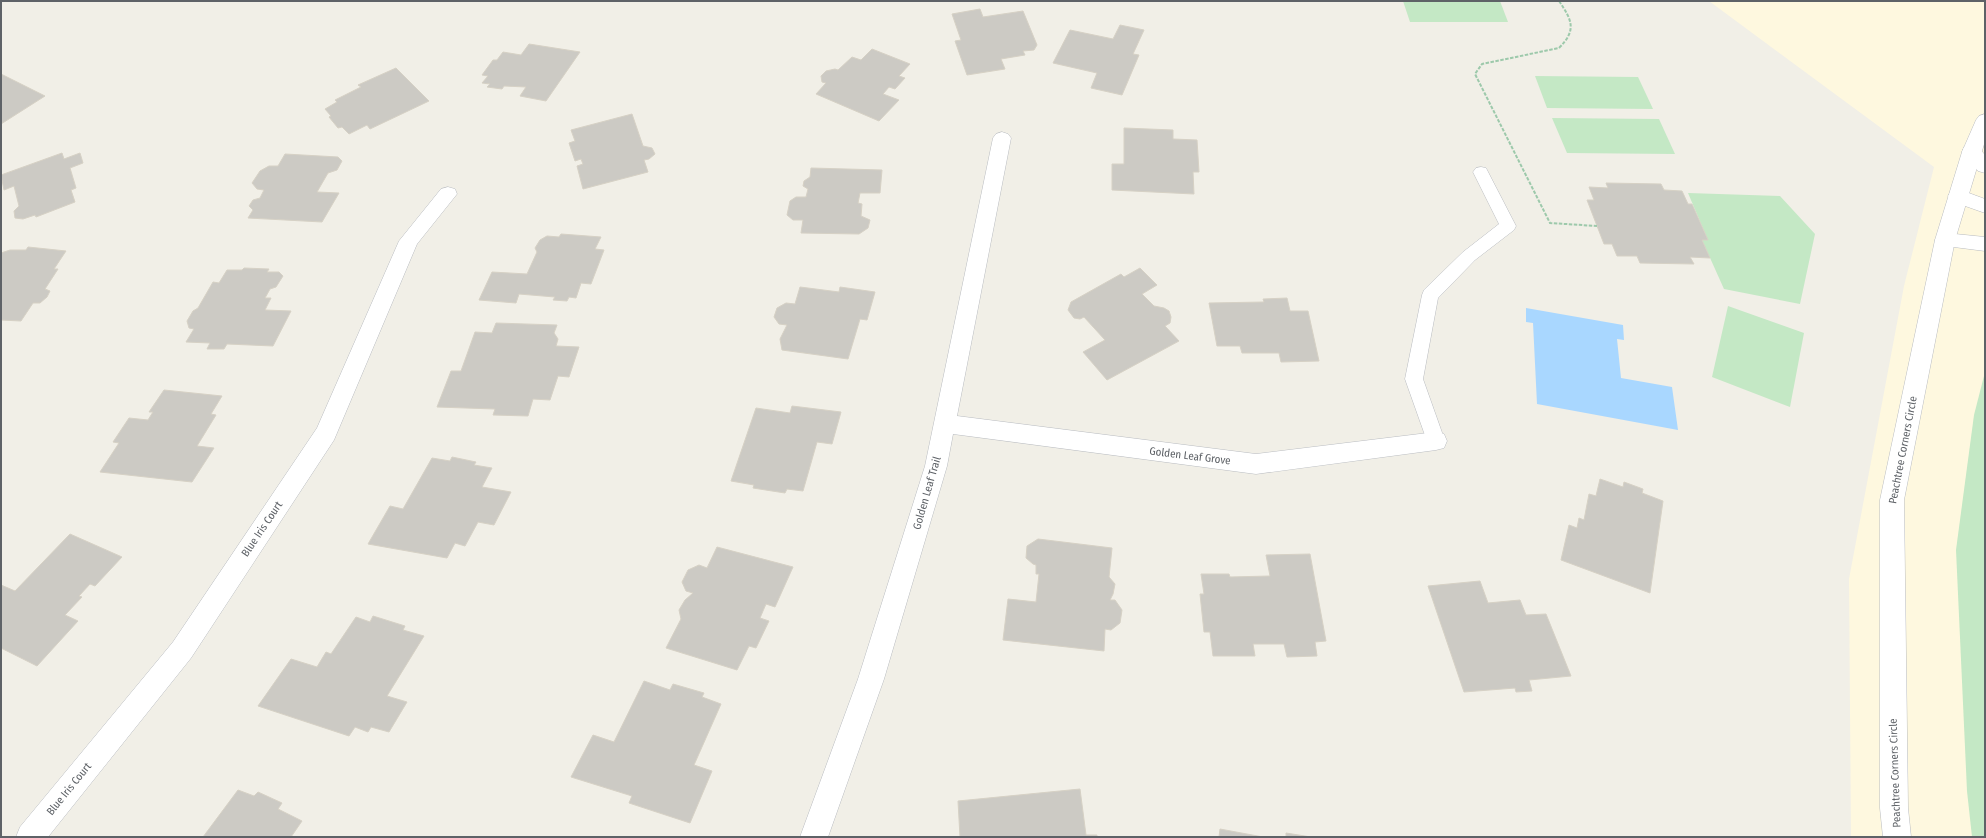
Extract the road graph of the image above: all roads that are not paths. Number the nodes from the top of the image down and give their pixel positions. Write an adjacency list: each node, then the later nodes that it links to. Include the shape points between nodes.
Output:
1 (1985, 120): 3 (street, Peachtree Corners Circle)
2 (1002, 138): 10 (street, Golden Leaf Trail)
3 (1978, 159): 6 (street, Peachtree Corners Circle)
4 (1481, 172): 11 (lane, via 1508,226 1469,256 1430,295 1414,379)
5 (448, 194): 12 (street, Blue Iris Court, via 409,240 326,433 182,650)
6 (1958, 196): 7 (street); 8 (street, Peachtree Corners Circle)
7 (1985, 206)
8 (1945, 240): 9 (street); 14 (street, Peachtree Corners Circle, via 1892,500 1894,808)
9 (1985, 244)
10 (944, 424): 11 (street, Golden Leaf Grove, via 1256,464); 13 (street, Golden Leaf Trail, via 936,466 871,679)
11 (1436, 441)
12 (30, 837)
13 (814, 837)
14 (1897, 837)

